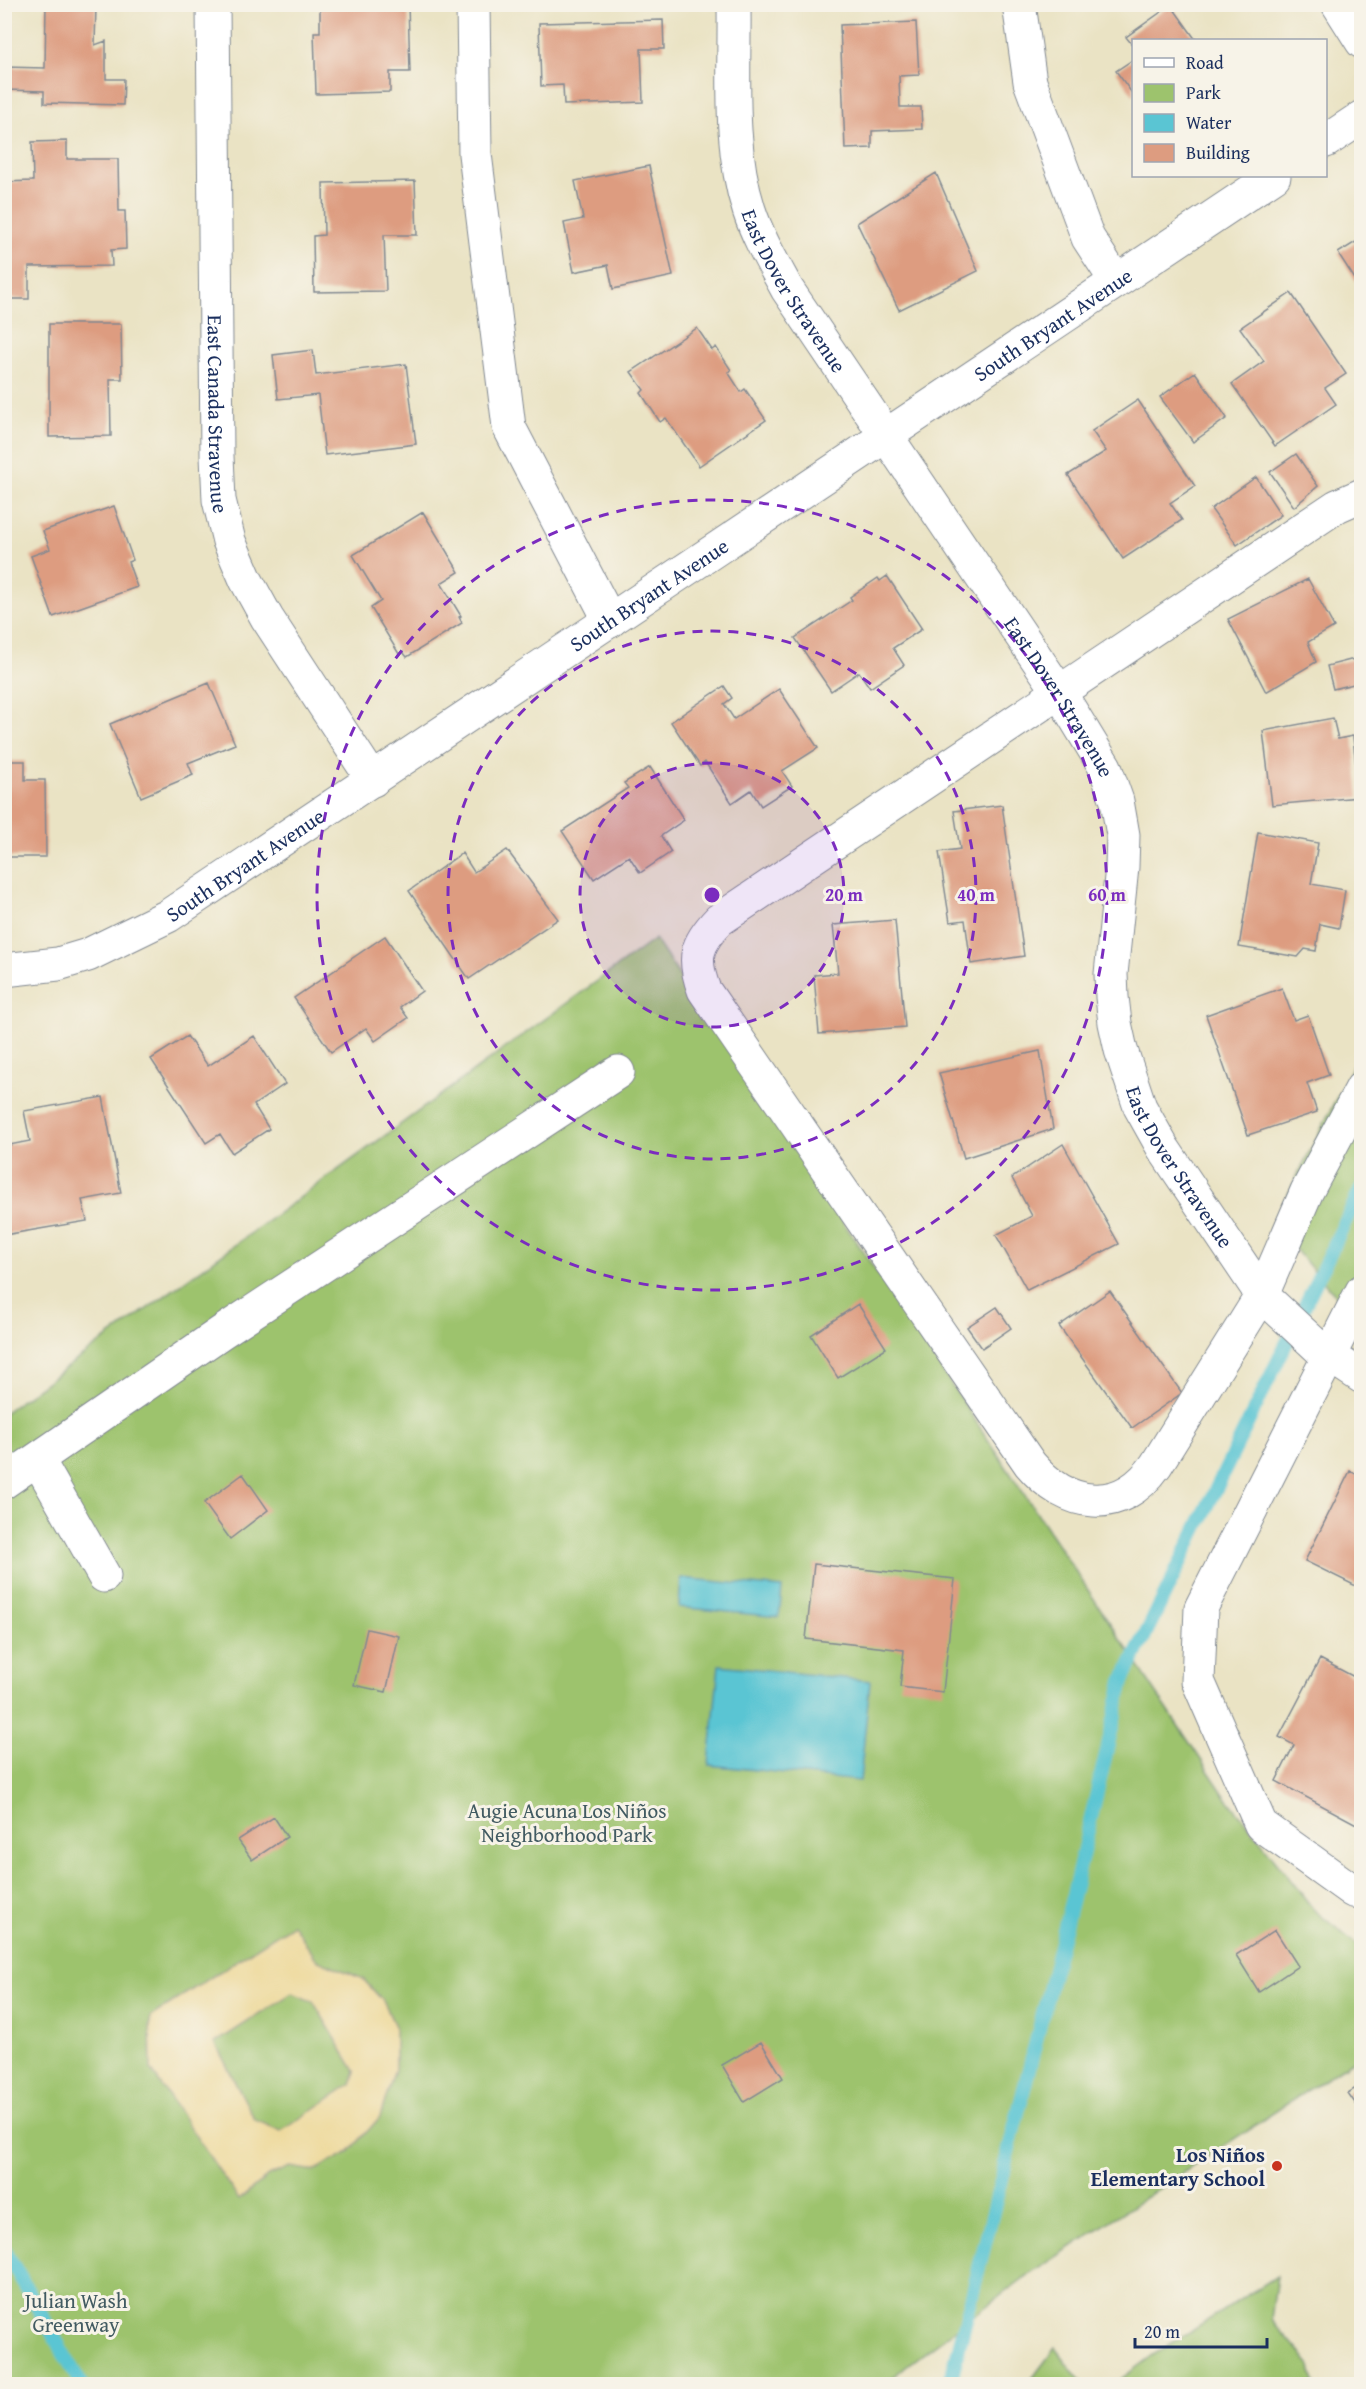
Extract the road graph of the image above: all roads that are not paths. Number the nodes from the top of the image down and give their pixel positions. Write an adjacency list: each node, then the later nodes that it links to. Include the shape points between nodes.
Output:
1 (213, 4): 15 (street, East Canada Stravenue, via 219,500 229,541 246,580)
2 (473, 4): 13 (street, via 475,154 509,427)
3 (734, 4): 11 (street, East Dover Stravenue, via 736,136 749,210 787,289)
4 (1019, 4): 10 (street, via 1030,82 1088,238)
5 (1338, 4): 6 (street)
6 (1362, 42)
7 (1362, 117): 8 (street)
8 (1327, 140)
9 (1272, 177): 10 (street, South Bryant Avenue)
10 (1116, 281): 11 (street, South Bryant Avenue)
11 (885, 436): 13 (street, South Bryant Avenue); 14 (street, East Dover Stravenue)
12 (1362, 495): 14 (street, via 1337,506)
13 (610, 621): 15 (street, South Bryant Avenue)
14 (1060, 693): 20 (street, East Dover Stravenue, via 1105,767 1118,801 1123,835 1111,986 1115,1023 1131,1082 1163,1148); 20 (street, via 719,920 703,937 697,956 698,973 704,990 1030,1464 1047,1482 1088,1499 1114,1498 1147,1478)
15 (373, 780): 16 (street, South Bryant Avenue, via 168,916 124,939 58,964)
16 (4, 970)
17 (618, 1072): 23 (street, via 222,1332)
18 (1362, 1088): 20 (street, via 1307,1191)
19 (1362, 1291): 21 (street)
20 (1262, 1295): 21 (street, East Dover Stravenue)
21 (1330, 1356): 22 (street, East Dover Stravenue); 26 (street, via 1201,1608 1198,1681 1261,1825 1353,1891)
22 (1362, 1377)
23 (38, 1460): 24 (street); 25 (street)
24 (4, 1482)
25 (104, 1576)
26 (1362, 1892)

